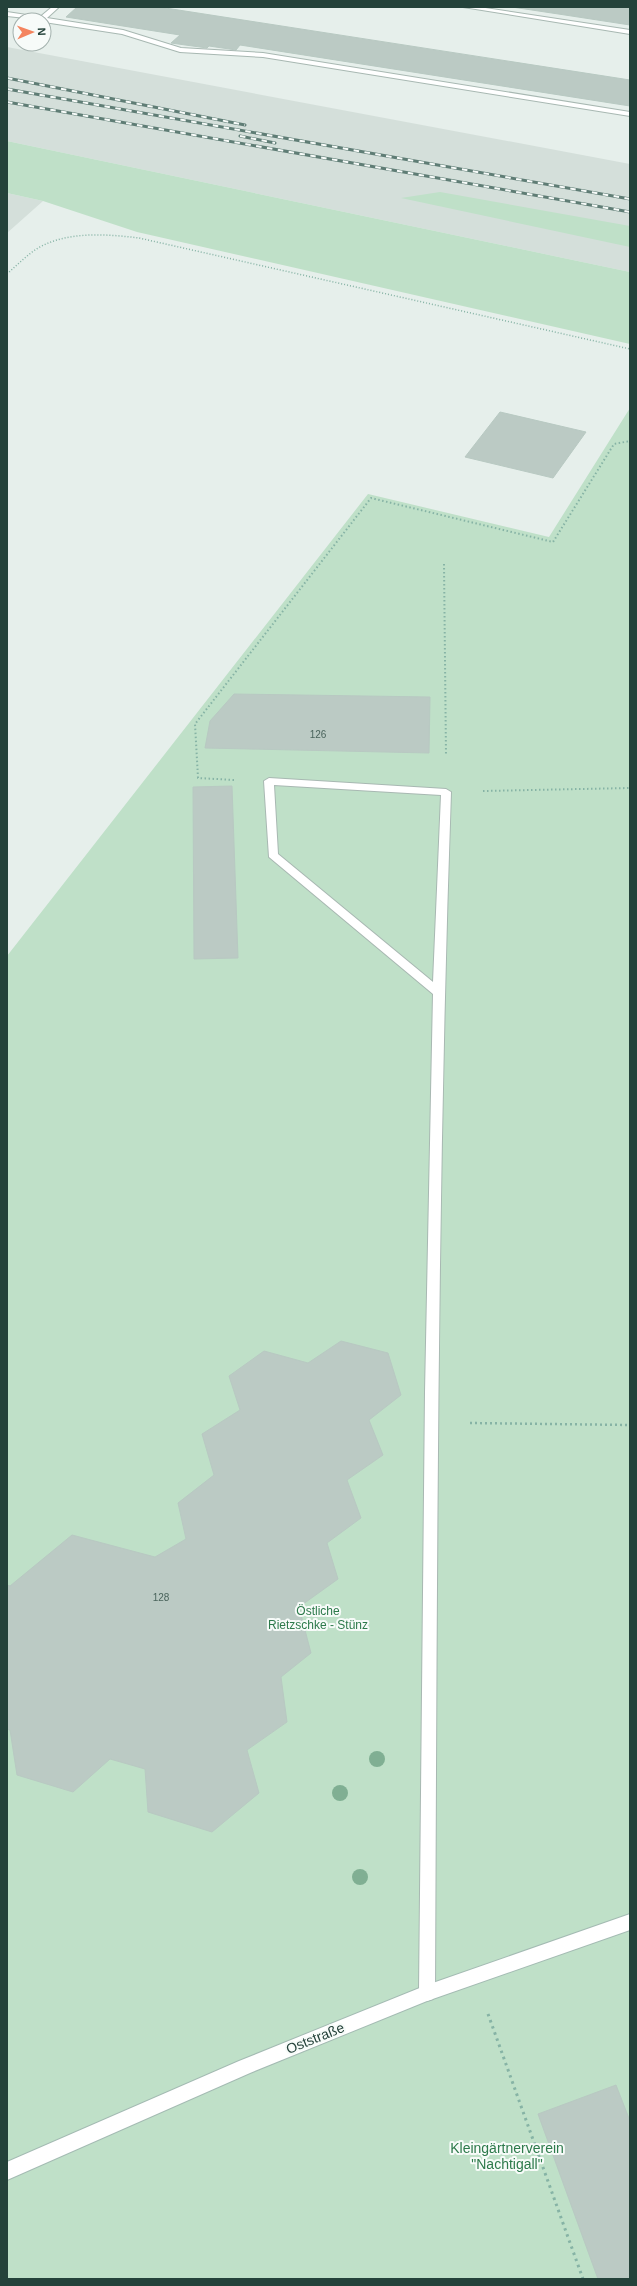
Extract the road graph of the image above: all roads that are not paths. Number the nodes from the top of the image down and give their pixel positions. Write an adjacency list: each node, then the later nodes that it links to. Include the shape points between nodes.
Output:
1 (466, 7): 3 (street)
2 (52, 21): 4 (street, via 123,32 180,50 263,55)
3 (630, 32)
4 (630, 114)
5 (437, 991): 5 (street, via 446,792 269,781 273,855); 7 (street)
6 (630, 1922): 7 (street, Oststraße)
7 (427, 1993): 8 (street, Oststraße, via 245,2067)
8 (7, 2171)

